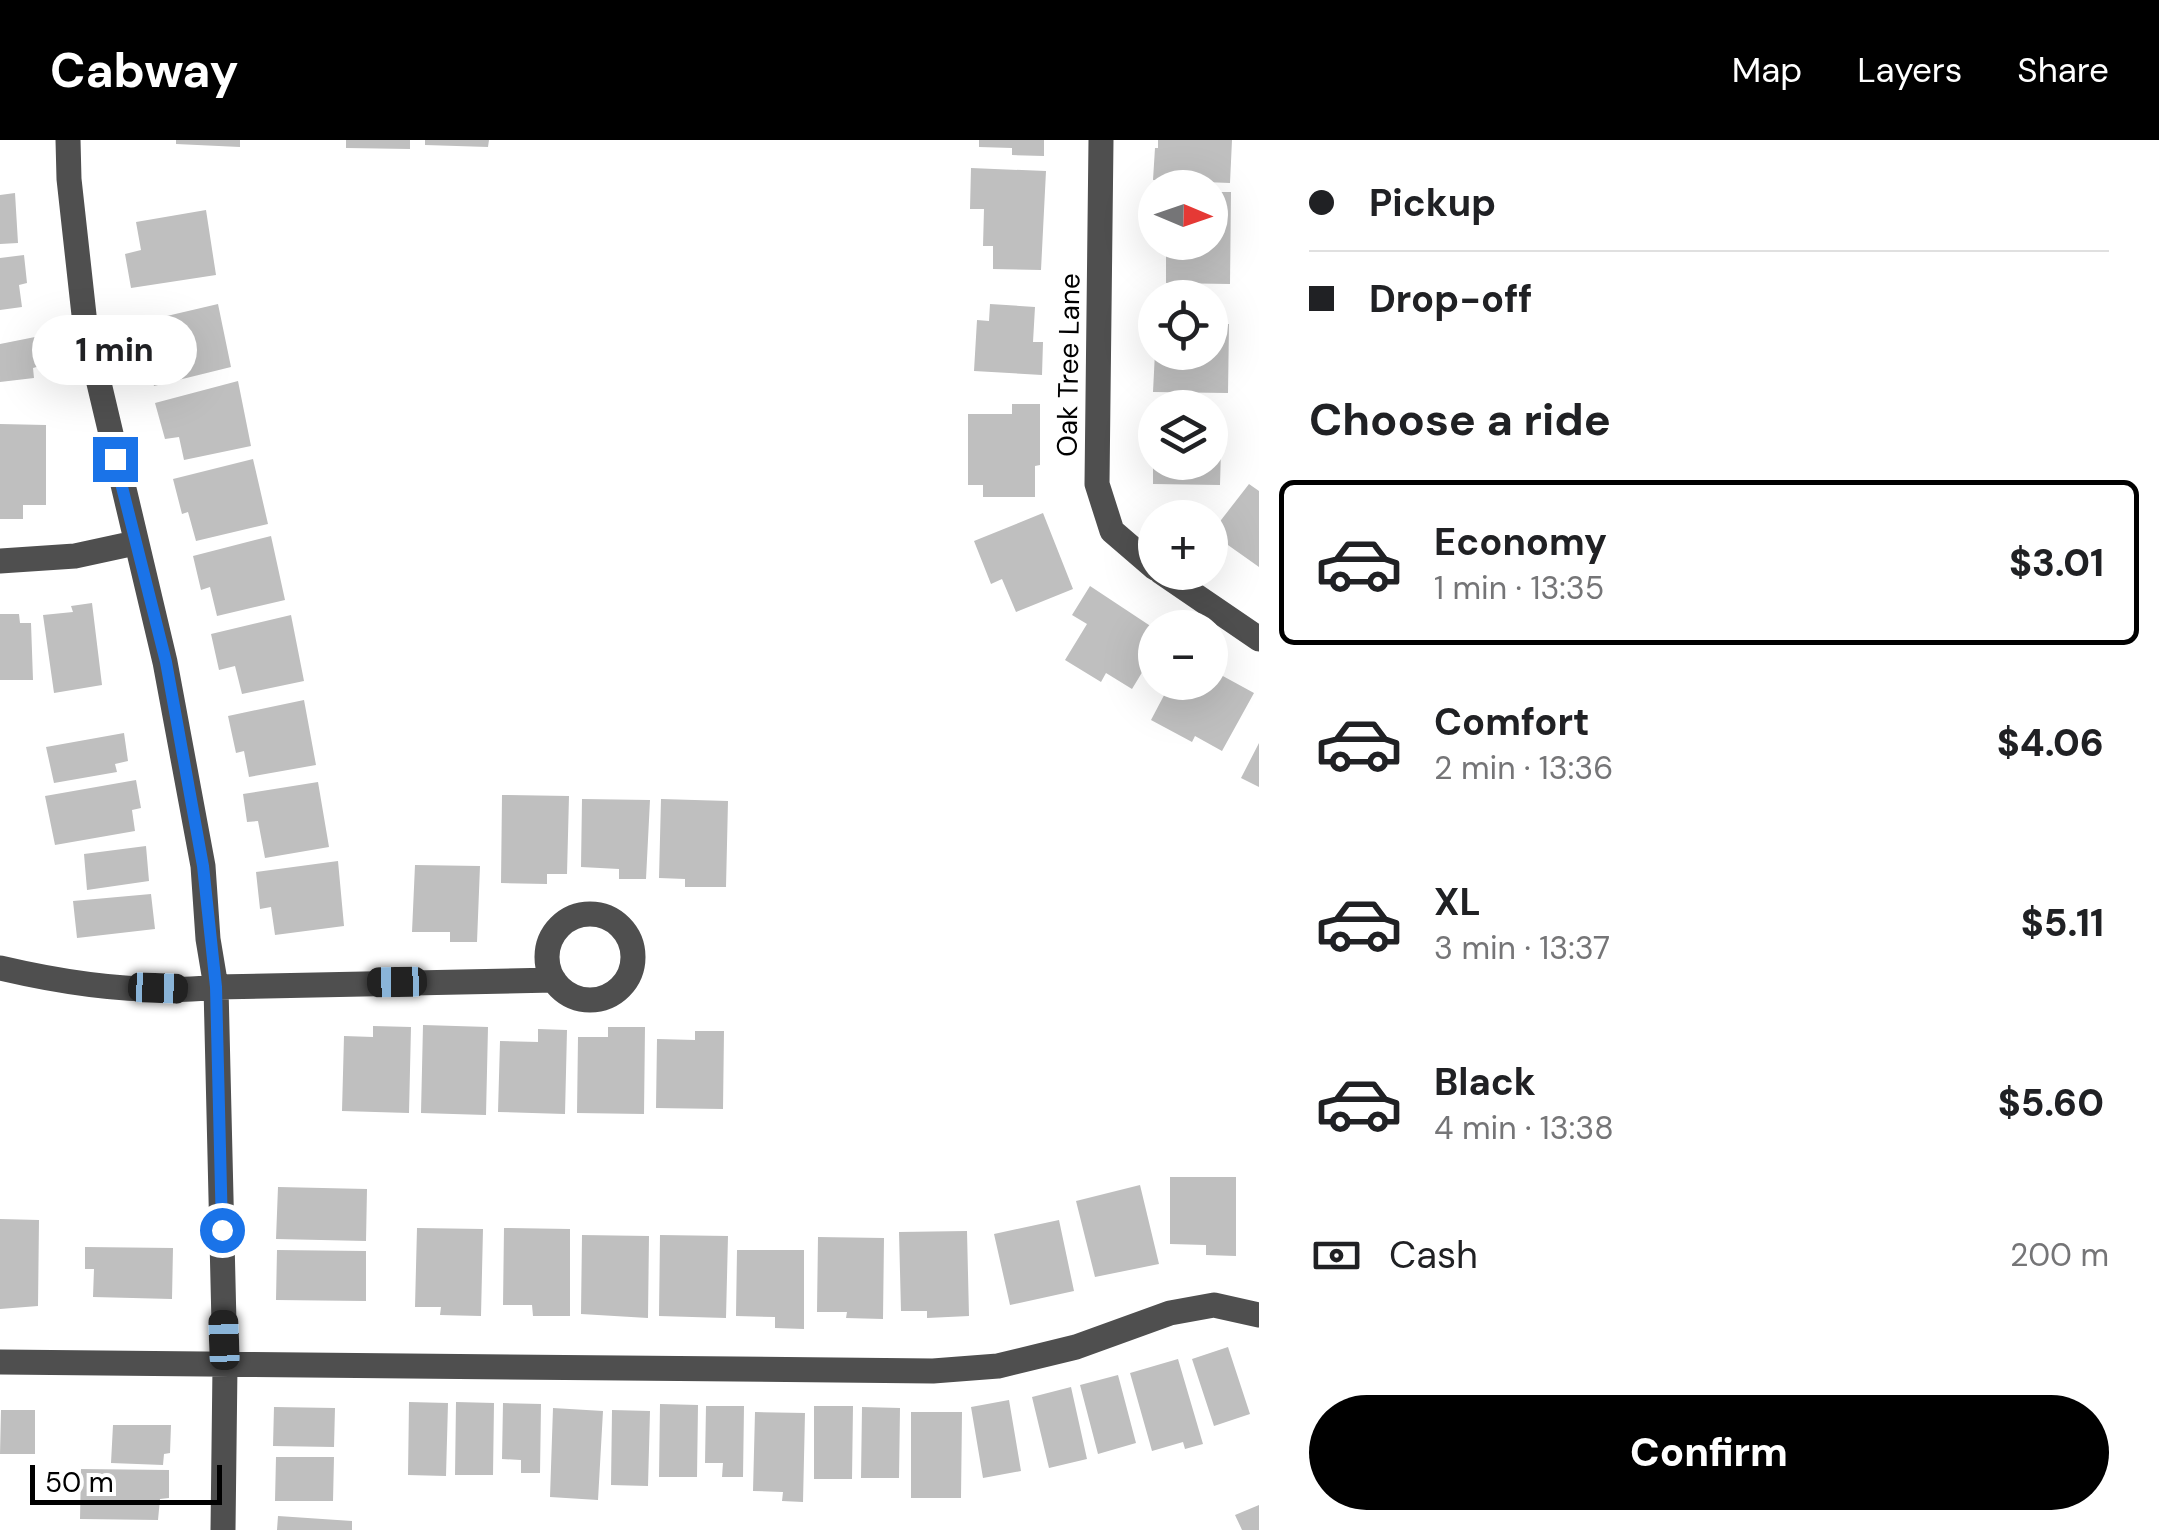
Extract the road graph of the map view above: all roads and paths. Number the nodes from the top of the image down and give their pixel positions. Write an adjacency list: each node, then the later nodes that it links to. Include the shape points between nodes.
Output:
1 (68, 140): 3 (street, via 85,324)
2 (1101, 140): 4 (street, Oak Tree Lane, via 1097,484 1112,531)
3 (135, 543): 5 (street); 10 (street, via 166,662 203,866)
4 (1138, 553)
5 (0, 562)
6 (1187, 590): 7 (street)
7 (1259, 639)
8 (0, 968): 10 (street, via 122,986)
9 (554, 980): 10 (street)
10 (216, 987): 13 (street)
11 (1259, 1315): 13 (street, via 1214,1305 998,1366 933,1371)
12 (0, 1362): 13 (street)
13 (225, 1366): 14 (street)
14 (223, 1530)

